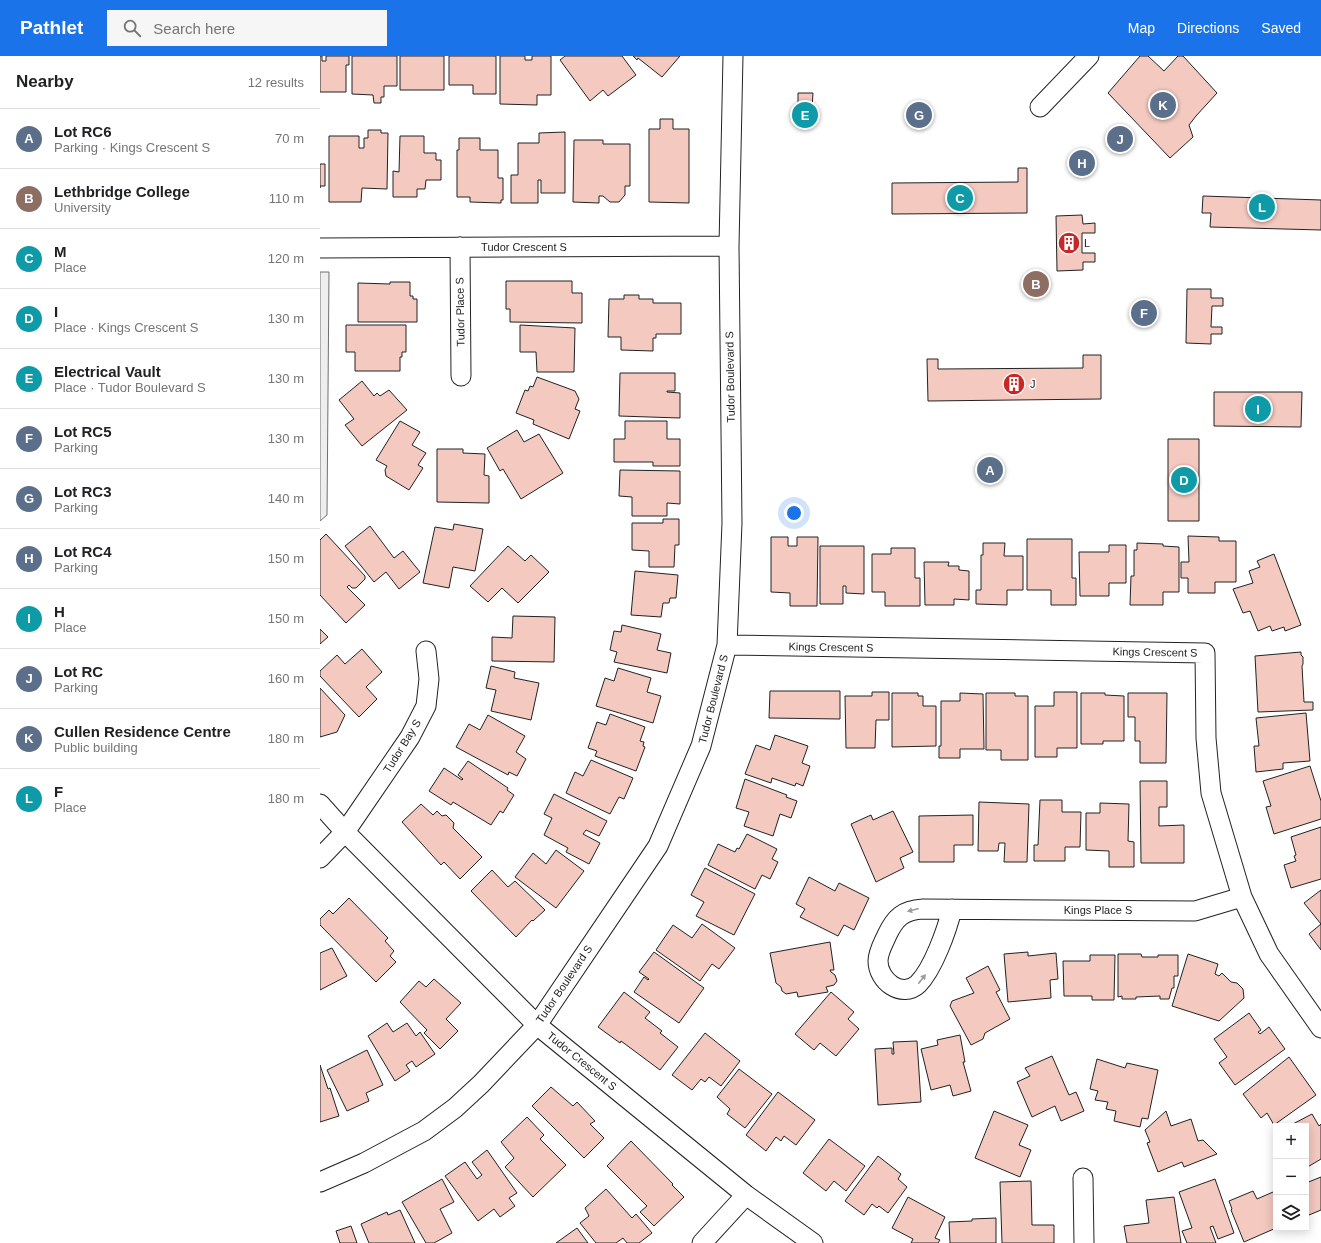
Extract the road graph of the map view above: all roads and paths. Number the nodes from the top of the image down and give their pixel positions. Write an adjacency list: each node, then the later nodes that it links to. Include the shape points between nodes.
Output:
1 (732, 56): 4 (street, Tudor Boulevard S)
2 (1089, 56): 3 (street)
3 (1040, 106)
4 (729, 246): 5 (street, Tudor Crescent S); 8 (street, Tudor Boulevard S, via 732,523)
5 (460, 247): 6 (street, Tudor Crescent S); 7 (street, Tudor Place S)
6 (320, 248)
7 (461, 376)
8 (727, 645): 13 (street, Kings Crescent S, via 1205,653 1206,738 1212,793); 15 (street, Tudor Boulevard S, via 701,746 658,846)
9 (426, 651): 11 (street, Tudor Bay S, via 429,679 426,706 410,737)
10 (320, 804): 11 (street, Tudor Crescent S)
11 (345, 832): 12 (street, Tudor Bay S); 15 (street, Tudor Crescent S)
12 (320, 858)
13 (1242, 896): 14 (street, Kings Place S, via 1195,911); 16 (street, Kings Crescent S, via 1269,954)
14 (952, 909): 14 (street, Kings Place S, one-way to 14, via 910,910 891,925 879,953 878,962 879,971 886,983 903,989 917,984 932,964 948,926)
15 (536, 1025): 18 (street, Tudor Boulevard S, via 481,1084 424,1131 364,1163); 19 (street, Tudor Crescent S)
16 (1321, 1028)
17 (1084, 1178): 22 (street)
18 (320, 1182)
19 (746, 1194): 20 (street); 21 (street, Tudor Crescent S)
20 (702, 1243)
21 (813, 1243)
22 (1084, 1243)

